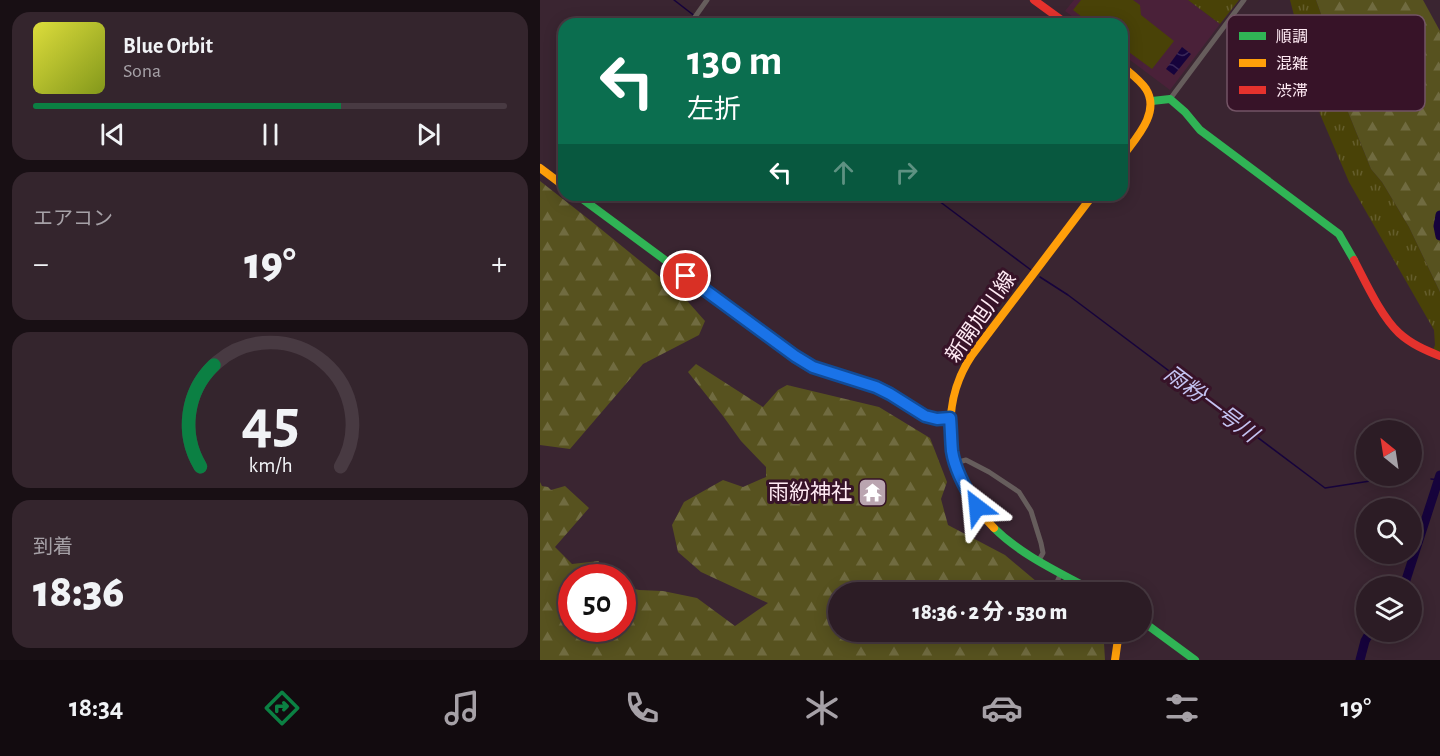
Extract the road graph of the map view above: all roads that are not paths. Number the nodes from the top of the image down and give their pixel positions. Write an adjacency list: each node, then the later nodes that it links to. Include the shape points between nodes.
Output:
1 (708, 0): 5 (street)
2 (1034, 0): 6 (street)
3 (1244, 0): 4 (street)
4 (1233, 15)
5 (694, 18)
6 (1059, 18)
7 (1227, 23): 9 (street)
8 (1128, 71): 10 (street, via 1140,80)
9 (1170, 99): 10 (street); 16 (street, via 1200,130 1339,234 1398,332)
10 (1152, 100): 11 (street, via 1150,113)
11 (1128, 148)
12 (540, 168): 13 (street)
13 (558, 182)
14 (585, 201): 17 (street, via 804,362 876,387 925,416)
15 (1088, 201): 17 (street, 新開旭川線, via 967,363)
16 (1440, 356)
17 (950, 418): 18 (street, 新開旭川線)
18 (955, 463): 19 (street, 新開旭川線, via 986,520); 19 (street, via 966,460 1019,492 1031,511 1041,543)
19 (1040, 560): 20 (street, 新開旭川線)
20 (1061, 573): 21 (street); 22 (street, 新開旭川線)
21 (1057, 582)
22 (1077, 582)
23 (1152, 628): 26 (street)
24 (1118, 642): 25 (street)
25 (1115, 660)
26 (1196, 660)

